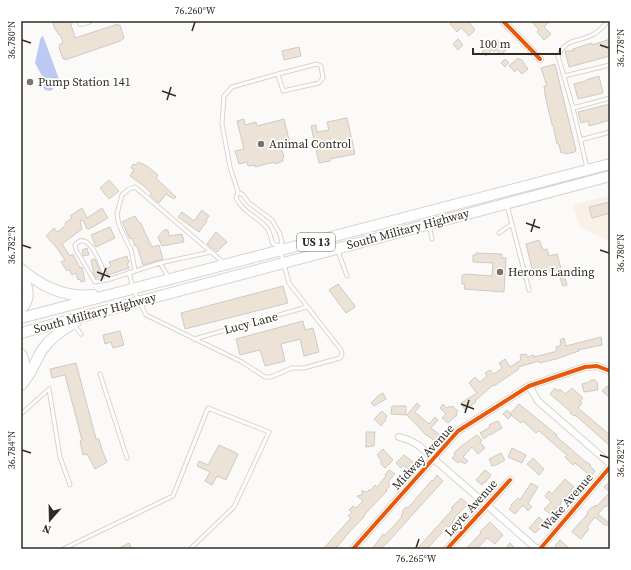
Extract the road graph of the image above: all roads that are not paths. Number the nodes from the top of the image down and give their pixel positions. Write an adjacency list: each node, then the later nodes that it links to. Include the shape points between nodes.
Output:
1 (81, 21): 2 (street)
2 (88, 21)
3 (503, 21): 5 (street)
4 (608, 21): 8 (lane, via 593,34 574,40 561,48 558,56)
5 (540, 59)
6 (610, 64): 8 (lane)
7 (278, 74): 7 (lane, via 283,91 319,83 323,78 321,66 317,64); 16 (lane, via 232,86 224,96 222,124 230,167)
8 (564, 76): 10 (lane)
9 (610, 98): 10 (lane)
10 (573, 108): 12 (lane)
11 (610, 132): 12 (lane)
12 (580, 140): 14 (lane)
13 (610, 164): 14 (main road, South Military Highway / US 13)
14 (587, 170): 23 (main road, South Military Highway / US 13)
15 (610, 176): 17 (main road, South Military Highway / US 13)
16 (238, 192): 23 (lane, via 236,198 239,204 267,228 273,244); 23 (lane, via 272,220 280,234 282,243)
17 (506, 204): 18 (main road, South Military Highway / US 13); 19 (lane)
18 (428, 224): 21 (lane); 22 (main road, South Military Highway / US 13)
19 (512, 224): 20 (lane); 36 (lane)
20 (499, 233)
21 (432, 239)
22 (337, 248): 25 (main road, South Military Highway / US 13); 31 (lane)
23 (279, 249): 25 (lane); 27 (main road, South Military Highway / US 13)
24 (210, 252): 26 (lane); 27 (lane); 29 (lane, via 135,187 122,195 117,214 119,225 131,250)
25 (283, 262): 37 (main road, South Military Highway / US 13); 38 (lane, via 289,283)
26 (160, 263): 29 (lane); 33 (lane)
27 (227, 265): 33 (main road, South Military Highway / US 13)
28 (21, 269): 35 (main road, via 44,286 69,294 85,296)
29 (135, 270): 30 (lane)
30 (129, 272): 34 (lane); 35 (lane)
31 (347, 276)
32 (21, 278): 39 (main road, via 25,281 28,294)
33 (170, 279): 35 (main road, South Military Highway / US 13)
34 (107, 280): 34 (lane, via 95,282 76,250 75,245 78,241 88,242)
35 (133, 289): 37 (lane); 41 (main road, South Military Highway / US 13)
36 (529, 290)
37 (140, 301): 40 (main road, South Military Highway / US 13); 45 (lane, via 146,315)
38 (308, 307): 45 (lane, Lucy Lane); 45 (lane, via 341,350 340,358 304,368 292,368 265,377 242,362)
39 (21, 309)
40 (86, 316): 42 (main road); 43 (main road, South Military Highway / US 13)
41 (21, 318)
42 (73, 324): 44 (lane); 50 (main road, via 49,342)
43 (21, 333)
44 (81, 334)
45 (194, 338)
46 (21, 354): 49 (main road, via 24,363)
47 (610, 371): 51 (street, Midway Avenue, via 597,366 586,368)
48 (100, 374): 54 (lane)
49 (21, 376)
50 (21, 385)
51 (529, 386): 55 (street, Midway Avenue, via 458,431); 56 (street, via 538,401)
52 (21, 414): 58 (lane, via 49,389 60,457)
53 (399, 437): 55 (street, via 418,445)
54 (127, 458)
55 (434, 458): 59 (street); 62 (street, Midway Avenue)
56 (610, 466): 64 (street, Wake Avenue)
57 (510, 480): 59 (street, Leyte Avenue)
58 (70, 485)
59 (487, 506): 63 (street, Leyte Avenue); 64 (street)
60 (63, 549): 61 (lane, via 173,496 208,408 269,432 234,507)
61 (190, 549)
62 (353, 549)
63 (447, 549)
64 (538, 549)

